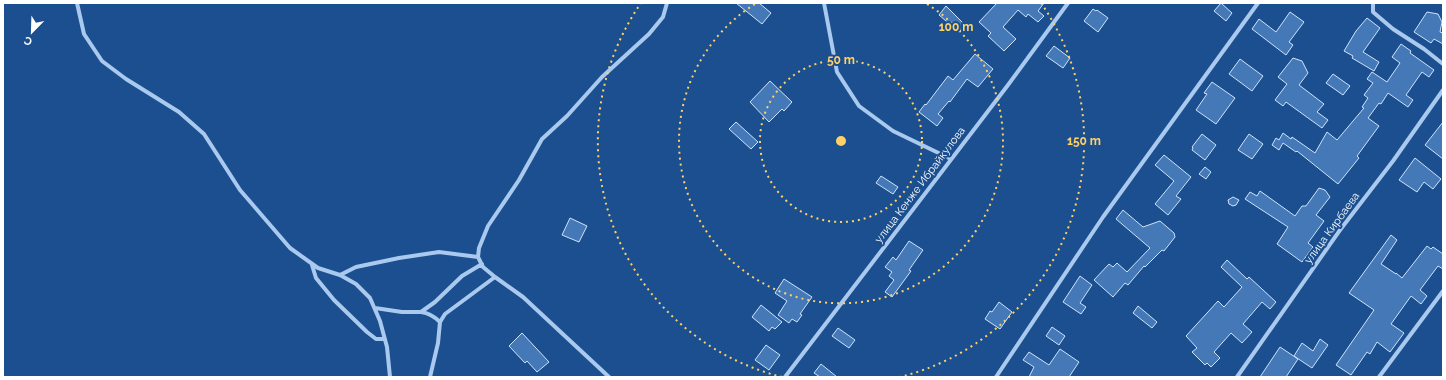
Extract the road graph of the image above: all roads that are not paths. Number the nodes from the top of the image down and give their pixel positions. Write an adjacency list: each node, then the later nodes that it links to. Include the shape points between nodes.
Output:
1 (77, 3): 11 (street, via 84,34 102,61 178,112 204,134 240,190 290,248)
2 (667, 3): 10 (street, via 663,17 649,34 602,77 542,139 519,180 488,226)
3 (824, 3): 9 (street, via 837,72 859,106 893,131)
4 (1068, 3): 9 (street, улица Кенже Ибрайкулова)
5 (1258, 3): 24 (street, via 1103,217)
6 (1373, 3): 7 (street, via 1374,12 1392,29)
7 (1443, 64)
8 (1443, 90): 25 (street, улица Кирбаева)
9 (951, 160): 23 (street, улица Кенже Ибрайкулова)
10 (478, 257): 12 (street); 13 (street, via 439,252 356,267)
11 (312, 264): 13 (street); 19 (street, via 316,278 334,300 376,339)
12 (482, 264): 14 (street); 17 (street, via 462,276 435,302)
13 (340, 276): 16 (street, via 356,284 370,298)
14 (495, 277): 18 (street, via 445,314); 22 (street, via 523,297)
15 (1443, 291): 26 (street)
16 (375, 308): 17 (street); 19 (street)
17 (420, 312): 18 (street, via 433,316)
18 (440, 322): 21 (street)
19 (385, 339): 20 (street)
20 (390, 377)
21 (430, 377)
22 (609, 377)
23 (784, 377)
24 (996, 377)
25 (1236, 377)
26 (1379, 377)

